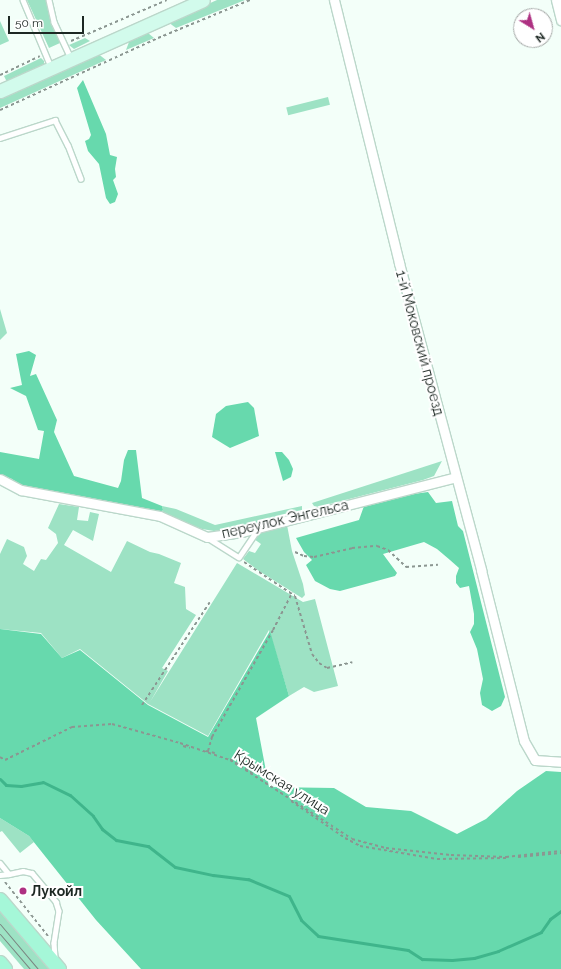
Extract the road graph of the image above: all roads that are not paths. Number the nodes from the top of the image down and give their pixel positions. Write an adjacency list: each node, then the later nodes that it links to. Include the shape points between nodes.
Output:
1 (23, 0): 8 (lane)
2 (49, 0): 7 (lane, via 54,22)
3 (203, 0): 7 (street)
4 (334, 0): 12 (street, 1-й Моковский проезд, via 397,256)
5 (556, 0): 6 (street)
6 (561, 20)
7 (71, 58): 8 (street)
8 (51, 67): 9 (street)
9 (0, 91)
10 (0, 138): 11 (lane, via 54,120 68,145)
11 (81, 179)
12 (456, 477): 14 (street, переулок Энгельса); 16 (street, 1-й Моковский проезд, via 524,741 535,760)
13 (0, 479): 15 (street, переулок Энгельса, via 22,490 160,516)
14 (259, 528): 15 (street, переулок Энгельса); 15 (lane, via 239,557)
15 (207, 537)
16 (561, 762)
17 (0, 863): 18 (lane)
18 (9, 874): 19 (lane); 23 (lane, via 23,871 32,873 56,902 59,911 54,943 55,960)
19 (0, 875)
20 (0, 900): 23 (main road)
21 (0, 963): 22 (main road)
22 (5, 969)
23 (60, 969)

